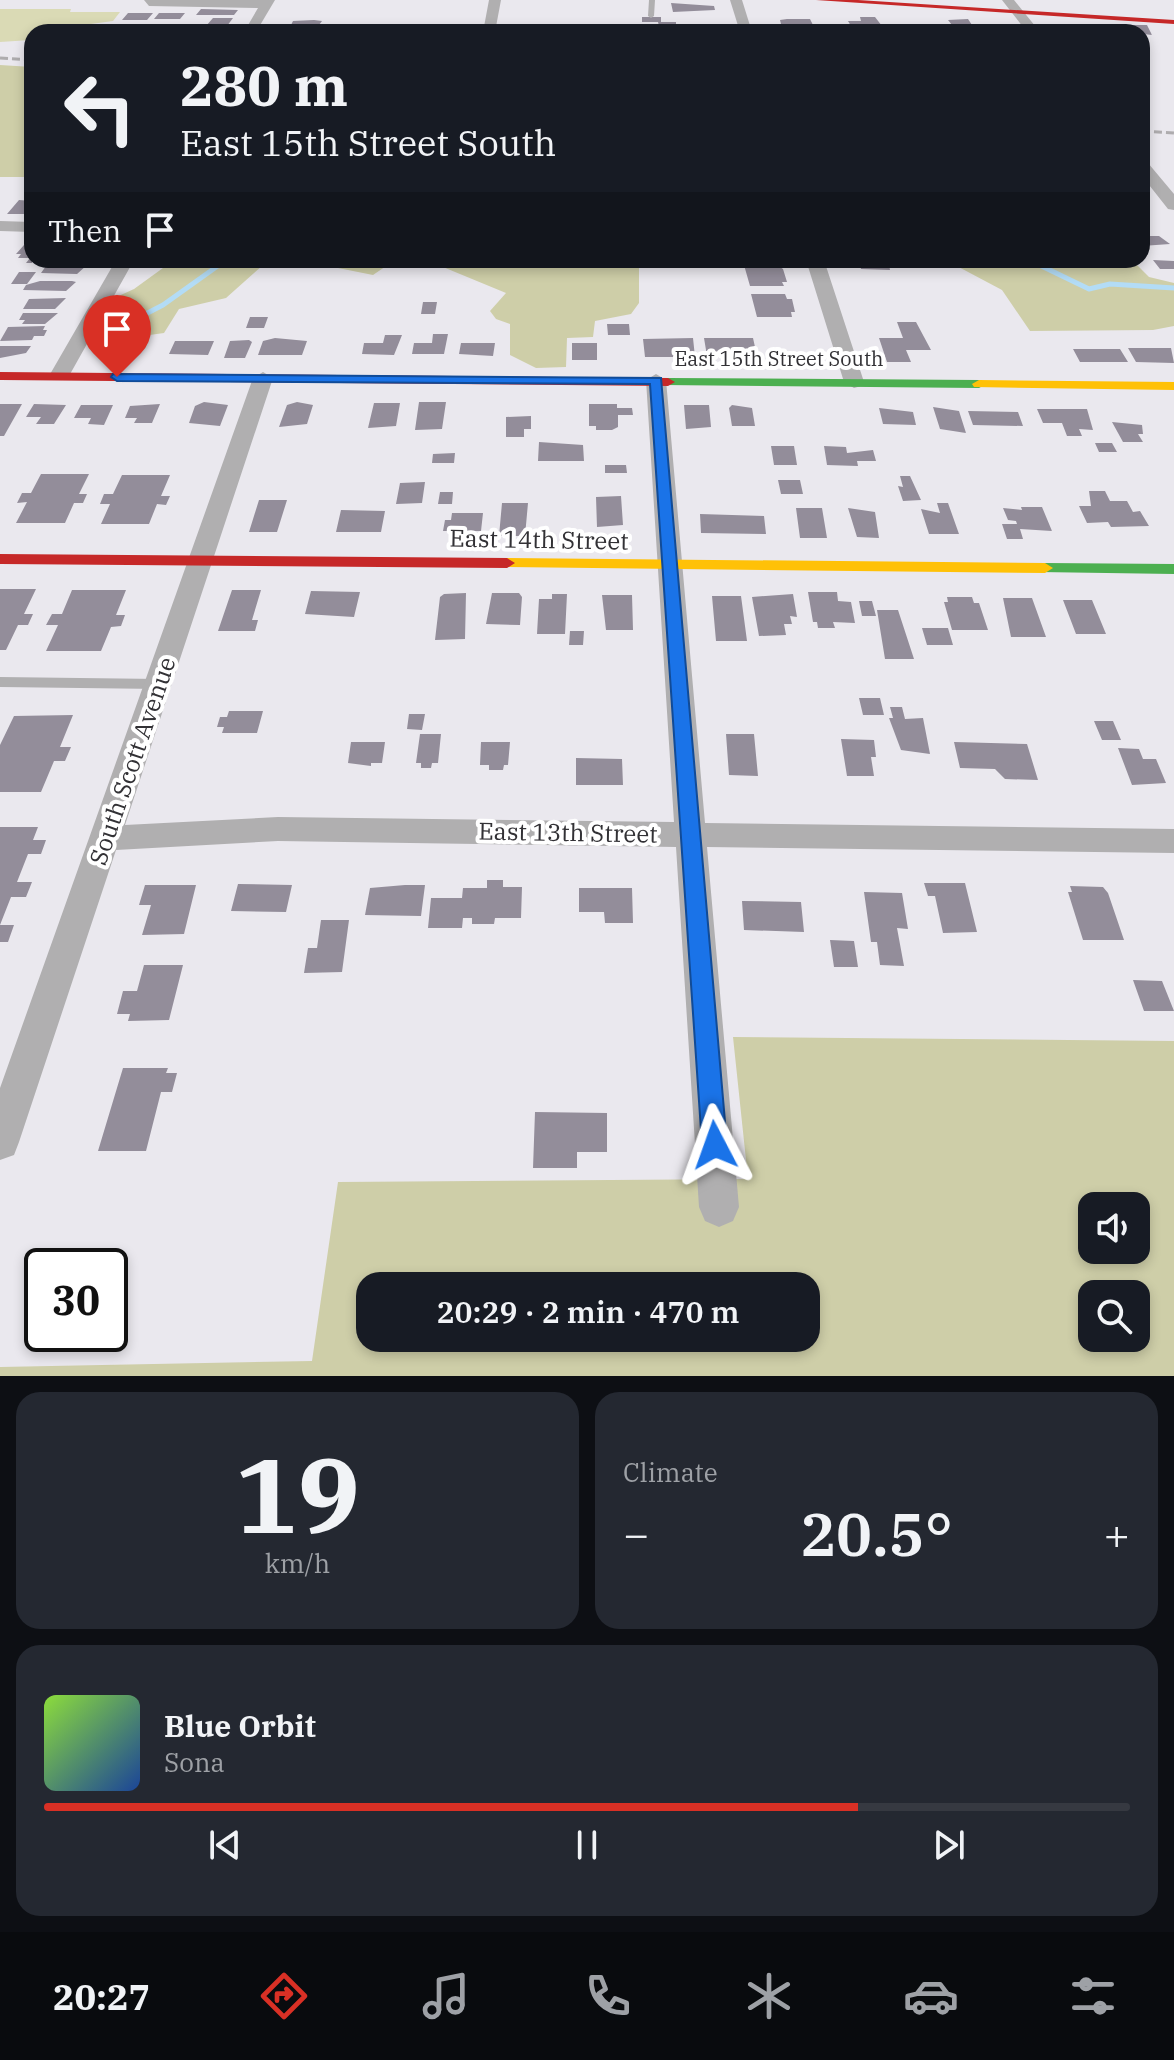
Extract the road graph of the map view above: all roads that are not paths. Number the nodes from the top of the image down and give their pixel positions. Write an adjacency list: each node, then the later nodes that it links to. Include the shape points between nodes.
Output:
1 (495, 0): 13 (street)
2 (652, 0): 10 (lane)
3 (736, 0): 14 (street)
4 (820, 0): 8 (street)
5 (953, 0): 8 (street)
6 (149, 2): 7 (street)
7 (268, 2): 12 (street)
8 (1012, 5): 9 (street); 11 (street); 15 (street)
9 (1174, 14)
10 (651, 16)
11 (1174, 22)
12 (255, 24)
13 (490, 24)
14 (744, 24)
15 (1027, 24)
16 (1150, 176): 17 (street)
17 (1174, 205)
18 (0, 226): 19 (street)
19 (24, 227)
20 (120, 268): 23 (street)
21 (818, 268): 26 (street)
22 (0, 376): 23 (street, East 15th Street South)
23 (59, 376): 24 (street, East 15th Street South)
24 (263, 378): 25 (street, East 15th Street South); 29 (street, South Scott Avenue)
25 (656, 380): 26 (street, East 15th Street South); 30 (street)
26 (854, 382): 27 (street, East 15th Street South)
27 (1174, 386)
28 (0, 559): 29 (street, East 14th Street)
29 (202, 561): 30 (street, East 14th Street); 33 (street, South Scott Avenue)
30 (669, 566): 31 (street, East 14th Street); 34 (street)
31 (1174, 569)
32 (0, 682): 33 (lane)
33 (160, 684): 35 (street, South Scott Avenue)
34 (692, 834): 35 (street, East 13th Street, via 278,829); 36 (street, East 13th Street); 38 (street)
35 (106, 838): 37 (street, South Scott Avenue)
36 (1174, 841)
37 (0, 1142)
38 (719, 1207)

